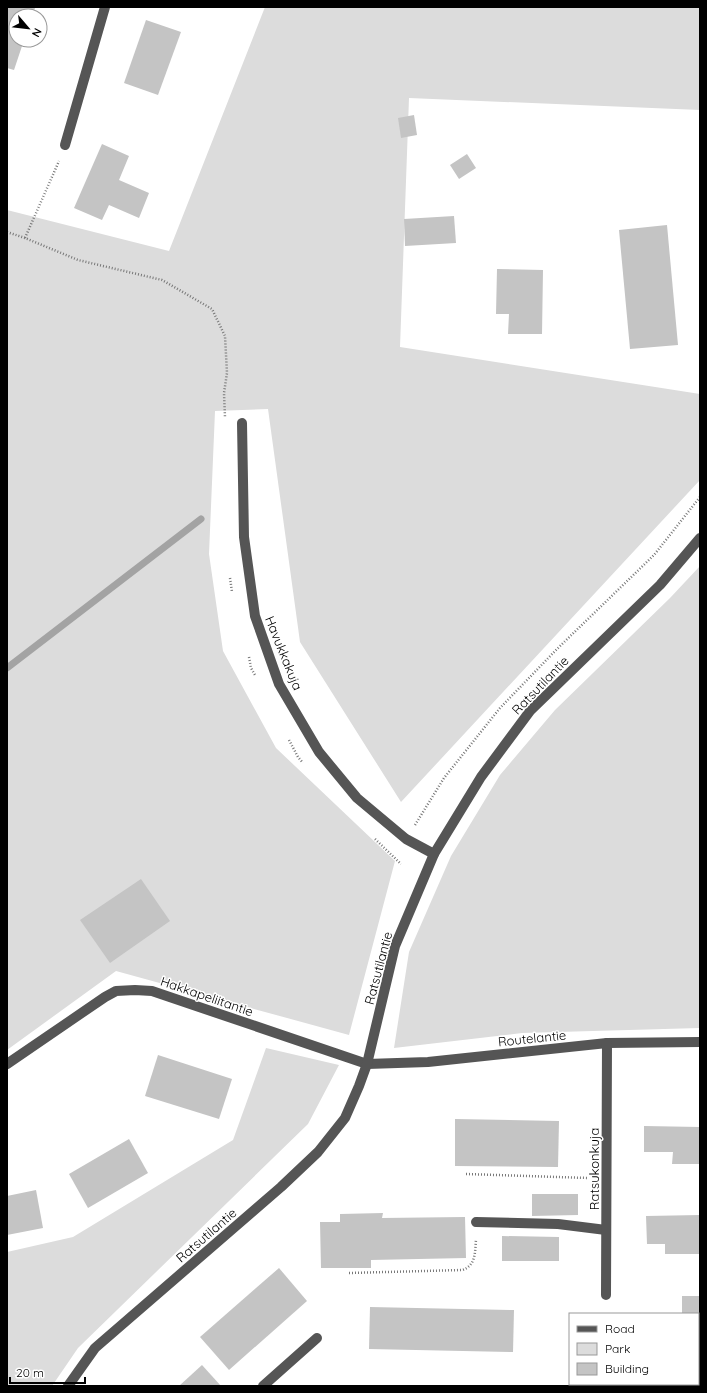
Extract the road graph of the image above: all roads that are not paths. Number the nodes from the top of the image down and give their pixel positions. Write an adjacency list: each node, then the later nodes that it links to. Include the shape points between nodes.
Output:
1 (106, 7): 2 (street)
2 (65, 146)
3 (242, 423): 5 (street, Havukkakuja, via 244,537 255,616 280,684 319,752 356,798 406,839)
4 (700, 538): 5 (street, Ratsutilantie, via 660,585 530,711 481,777)
5 (434, 854): 9 (street, Ratsutilantie, via 395,946)
6 (700, 1042): 7 (street, Routelantie)
7 (607, 1043): 9 (street, Routelantie, via 428,1062); 11 (street, Ratsukonkuja)
8 (7, 1064): 9 (street, Hakkapeliitantie, via 105,997 116,991 134,990 152,991)
9 (367, 1064): 14 (street, Ratsutilantie, via 345,1118 318,1152 95,1348)
10 (476, 1222): 11 (street, via 558,1224)
11 (606, 1230): 12 (street, Ratsukonkuja)
12 (606, 1294)
13 (317, 1338): 15 (street)
14 (68, 1386)
15 (263, 1386)

